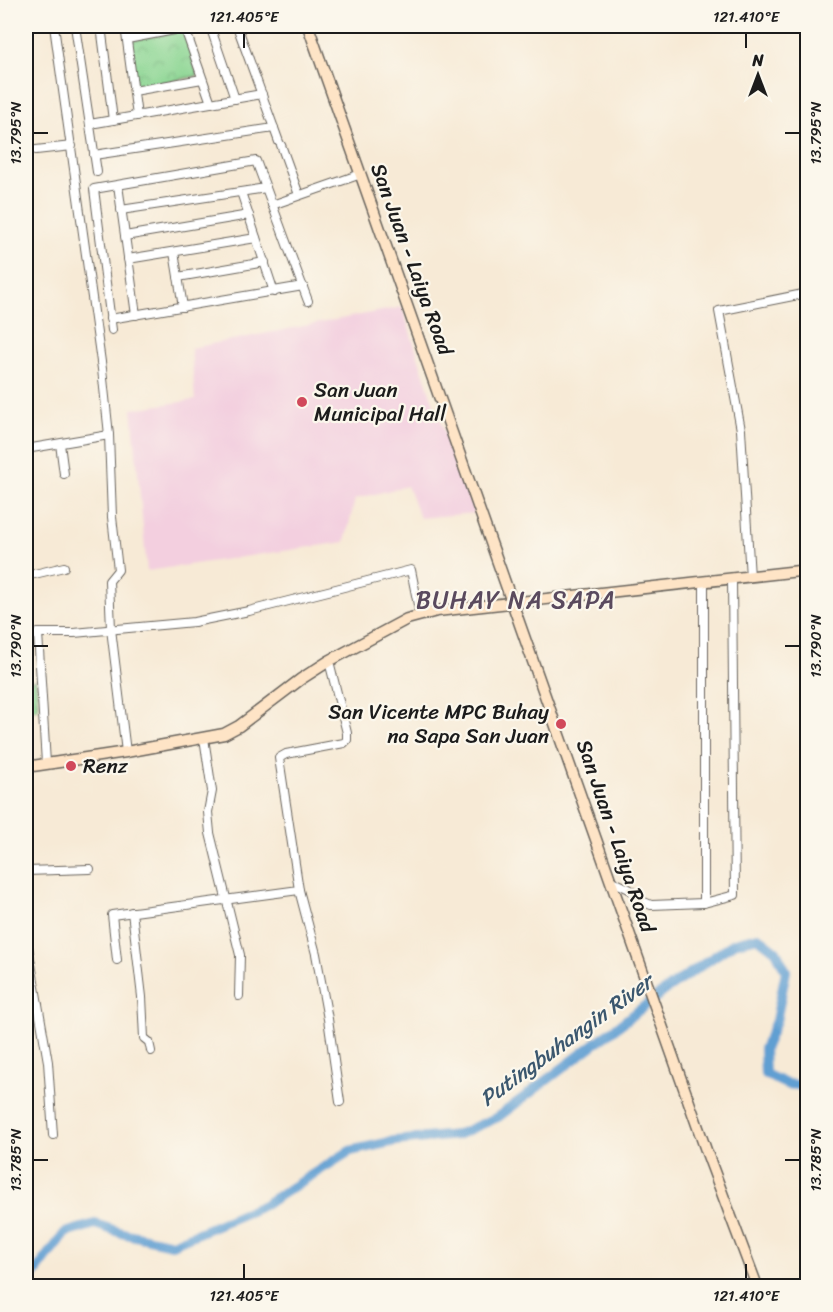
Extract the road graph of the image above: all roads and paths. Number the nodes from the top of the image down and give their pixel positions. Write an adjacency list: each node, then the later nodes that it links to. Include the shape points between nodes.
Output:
1 (54, 26): 19 (street)
2 (75, 26): 17 (street)
3 (101, 26): 16 (street)
4 (125, 26): 9 (street)
5 (210, 26): 13 (street)
6 (237, 26): 12 (street)
7 (308, 26): 22 (main road, San Juan - Laiya Road)
8 (184, 27): 9 (street); 10 (street)
9 (127, 39): 11 (street)
10 (202, 79): 11 (street); 14 (street)
11 (134, 91): 15 (street)
12 (262, 94): 13 (street); 18 (street)
13 (235, 99): 14 (street)
14 (211, 103): 15 (street)
15 (137, 116): 16 (street)
16 (113, 120): 17 (street)
17 (90, 124): 21 (street)
18 (274, 128): 21 (street); 27 (street)
19 (72, 146): 20 (street); 47 (street)
20 (36, 150)
21 (94, 155): 24 (street)
22 (361, 174): 27 (street); 57 (main road, San Juan - Laiya Road)
23 (118, 184): 24 (street); 25 (street, via 256,161); 29 (street)
24 (98, 188): 36 (street, via 94,189)
25 (266, 188): 26 (street); 28 (street)
26 (241, 192): 29 (street); 30 (street)
27 (299, 195): 28 (street)
28 (272, 205): 39 (street)
29 (121, 210): 31 (street)
30 (249, 215): 31 (street); 32 (street)
31 (125, 236): 34 (street)
32 (256, 238): 33 (street); 35 (street)
33 (174, 252): 34 (street); 38 (street)
34 (128, 259): 44 (street)
35 (265, 262): 38 (street); 40 (street)
36 (104, 264): 37 (street); 45 (street)
37 (91, 265)
38 (178, 277): 43 (street)
39 (303, 286): 40 (street); 42 (street)
40 (274, 291): 43 (street)
41 (807, 293): 54 (street, via 719,311 741,430)
42 (308, 301)
43 (183, 307): 44 (street)
44 (136, 315): 45 (street)
45 (111, 319): 46 (street)
46 (112, 330)
47 (109, 435): 48 (street); 59 (street, via 118,570 109,581)
48 (60, 444): 49 (street); 50 (street)
49 (26, 449)
50 (64, 474)
51 (63, 567): 53 (street)
52 (807, 570): 54 (main road)
53 (26, 576)
54 (750, 577): 55 (main road)
55 (732, 579): 56 (main road); 70 (street, via 735,895)
56 (704, 583): 57 (main road); 70 (street)
57 (513, 603): 58 (main road); 67 (main road, San Juan - Laiya Road)
58 (420, 615): 59 (street, via 411,570 194,622); 60 (main road)
59 (111, 629): 62 (street); 63 (street, via 38,633)
60 (330, 661): 61 (main road, via 239,726); 68 (street, via 346,740 279,758)
61 (204, 738): 62 (main road); 69 (street, via 212,791 210,833)
62 (126, 752): 63 (main road)
63 (46, 763): 64 (main road)
64 (26, 767)
65 (90, 869): 66 (street)
66 (26, 872)
67 (612, 881): 70 (street, via 651,905); 78 (main road, San Juan - Laiya Road)
68 (299, 890): 69 (street); 76 (street, via 316,954)
69 (226, 899): 71 (street); 74 (street, via 240,955)
70 (704, 903)
71 (132, 912): 73 (street, via 112,915); 75 (street, via 144,1038)
72 (26, 935): 77 (street, via 48,1062)
73 (117, 960)
74 (239, 996)
75 (152, 1051)
76 (340, 1102)
77 (53, 1135)
78 (757, 1287)

